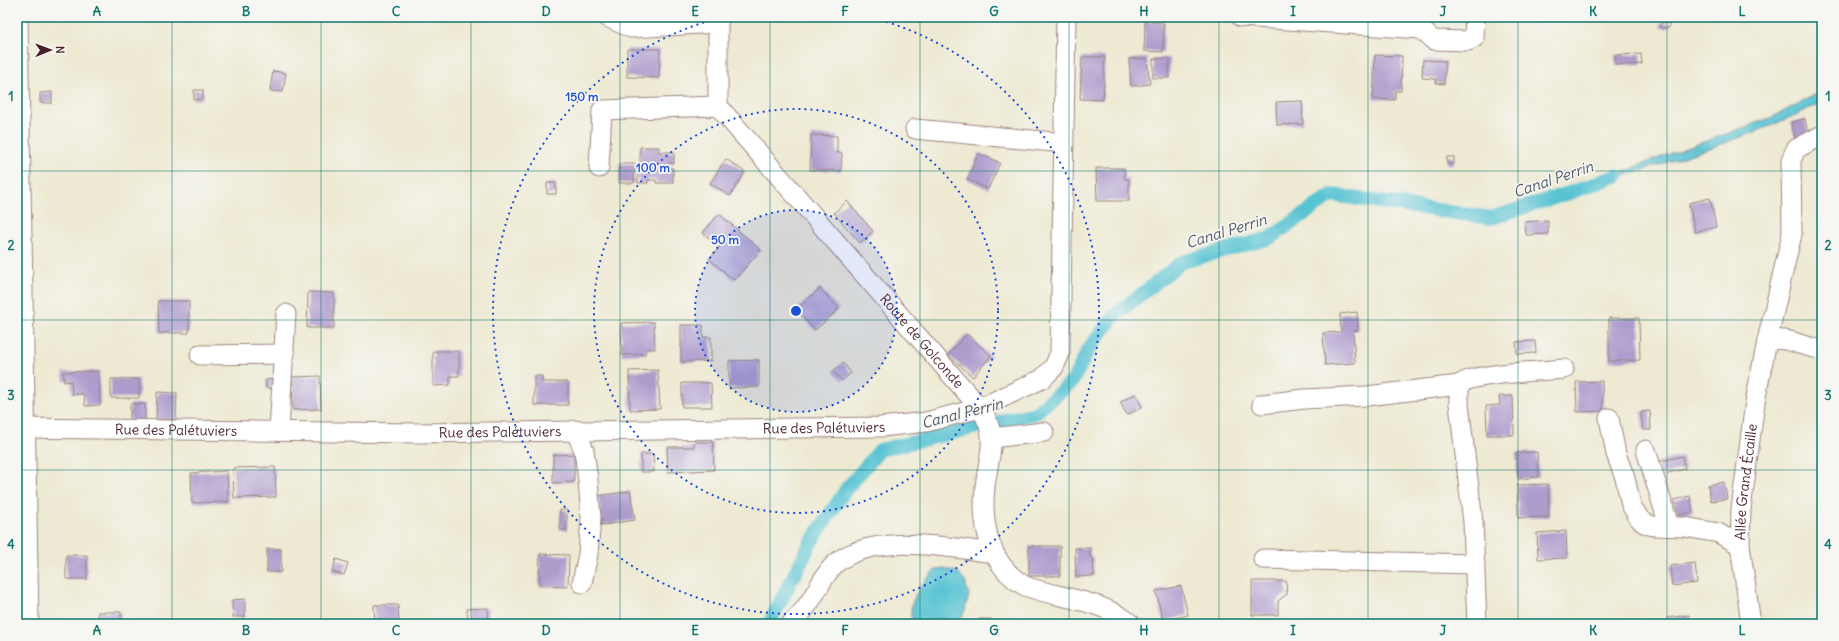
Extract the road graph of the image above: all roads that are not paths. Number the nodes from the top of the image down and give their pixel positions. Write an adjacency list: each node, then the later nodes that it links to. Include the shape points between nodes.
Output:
1 (18, 17): 22 (street)
2 (606, 17): 6 (street, via 631,28)
3 (1066, 17): 10 (street, Rue des Palétuviers)
4 (1241, 17): 5 (street, via 1418,29 1423,30 1433,40 1468,41 1474,38)
5 (1476, 17)
6 (718, 20): 7 (street)
7 (718, 106): 11 (street, via 602,110); 20 (street, Route de Golconde)
8 (915, 129): 10 (street)
9 (1822, 135): 13 (street, Allée Grand Écaille, via 1802,145 1792,155 1792,234)
10 (1064, 143): 20 (street, Rue des Palétuviers, via 1061,324 1058,359 1042,379)
11 (599, 168)
12 (286, 314): 15 (street)
13 (1767, 341): 14 (street, via 1782,338 1808,348); 29 (street, Allée Grand Écaille, via 1746,462)
14 (1822, 349)
15 (285, 354): 16 (street); 24 (street)
16 (200, 355)
17 (1564, 369): 18 (street, via 1481,377 1464,380)
18 (1460, 385): 19 (street); 32 (street, via 1459,404 1469,481)
19 (1262, 404)
20 (980, 408): 23 (street, Rue des Palétuviers, via 926,422 881,427); 26 (street, Route de Golconde, via 989,422)
21 (1609, 418): 28 (street, via 1616,454 1634,512 1644,523)
22 (22, 428): 24 (street, Rue des Palétuviers); 34 (street)
23 (575, 430): 24 (street, Rue des Palétuviers, via 417,433); 33 (street, via 584,450 591,518)
24 (279, 431)
25 (1044, 432): 26 (street)
26 (992, 438): 30 (street, Route de Golconde, via 985,487 984,525)
27 (1646, 450): 28 (street)
28 (1669, 526): 29 (street, via 1710,531)
29 (1740, 545): 38 (street, Allée Grand Écaille)
30 (994, 553): 35 (street, via 911,545 859,551 833,566 804,610); 36 (street, Route de Golconde, via 1014,580 1025,586 1102,607 1120,615)
31 (1263, 559): 32 (street)
32 (1475, 564): 37 (street)
33 (582, 583)
34 (30, 624)
35 (791, 624)
36 (1131, 624)
37 (1477, 624)
38 (1751, 624)

